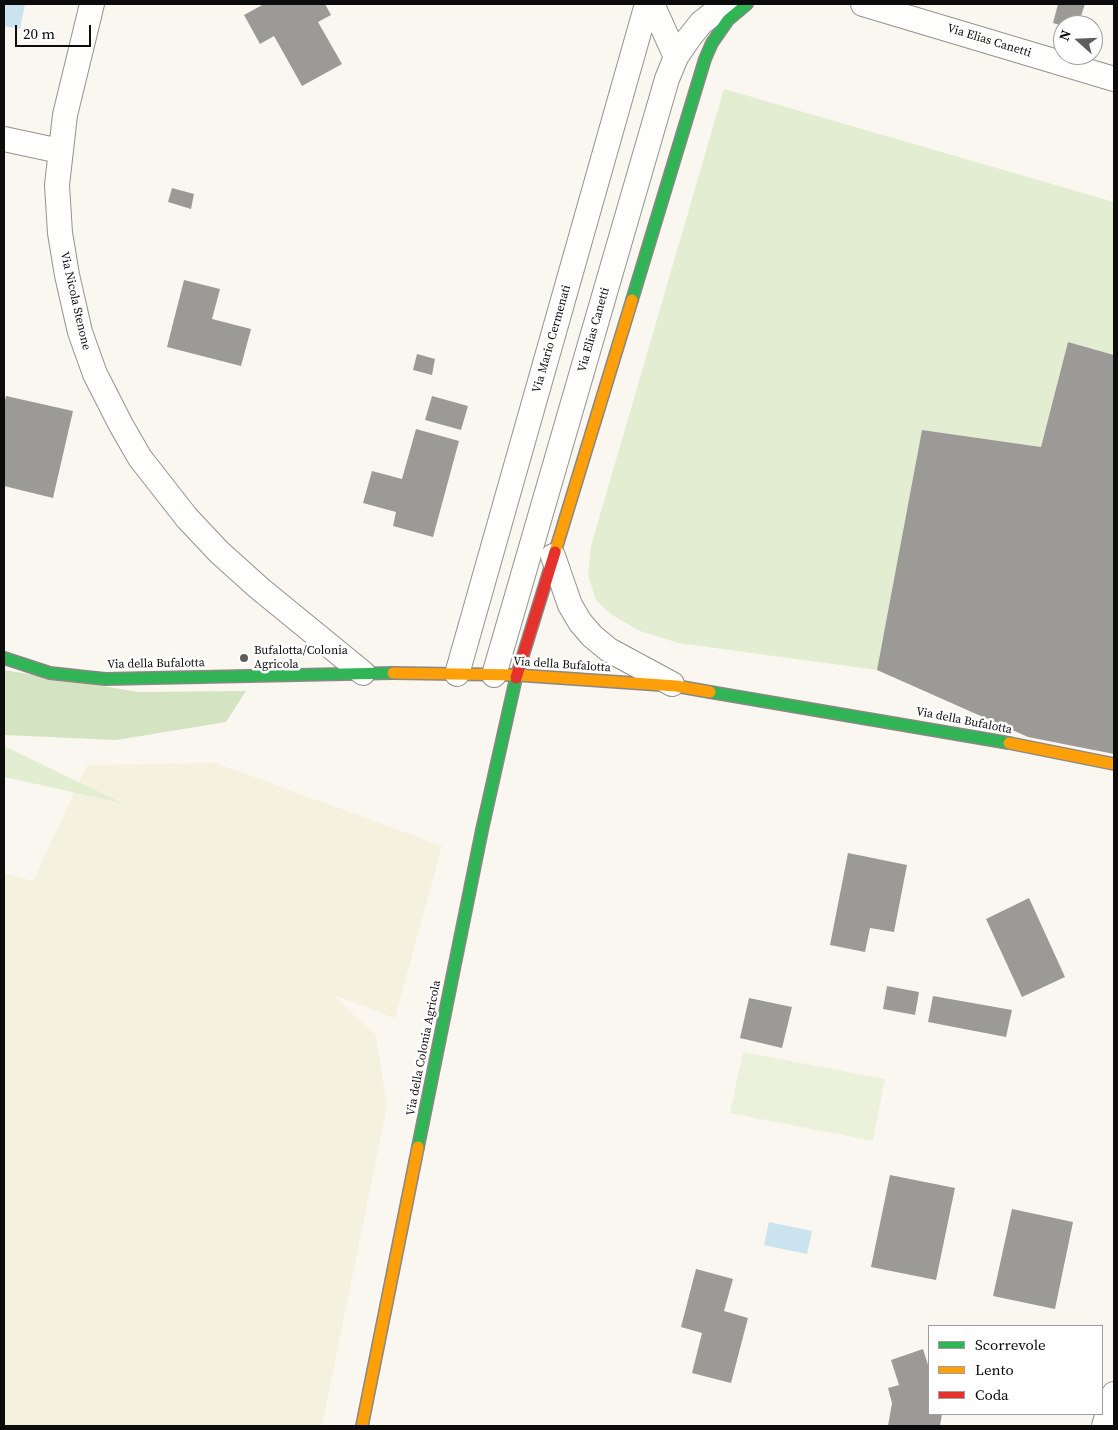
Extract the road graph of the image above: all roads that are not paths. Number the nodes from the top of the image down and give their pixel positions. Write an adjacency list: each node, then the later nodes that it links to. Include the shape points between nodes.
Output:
1 (92, 4): 11 (street, Via Nicola Stenone, via 65,115)
2 (647, 4): 17 (street, Via Mario Cermenati)
3 (652, 4): 8 (street)
4 (725, 4): 8 (street, Via Elias Canetti, via 701,23)
5 (747, 4): 13 (street, via 728,20 712,42)
6 (863, 4): 7 (street, Via Elias Canetti)
7 (890, 7): 9 (street, Via Elias Canetti)
8 (676, 57): 12 (street, Via Elias Canetti)
9 (1114, 79)
10 (4, 139): 11 (street)
11 (60, 151): 16 (street, Via Nicola Stenone, via 59,218 71,294 89,358 121,426 163,489 220,552)
12 (615, 257): 13 (street); 18 (street, Via Elias Canetti)
13 (642, 264): 14 (street)
14 (553, 556): 19 (street); 20 (street, via 570,605 592,636 610,650)
15 (4, 658): 16 (street, Via della Bufalotta, via 50,673 97,679)
16 (363, 673): 17 (street, Via della Bufalotta)
17 (457, 674): 18 (street, Via della Bufalotta)
18 (494, 675): 19 (street, Via della Bufalotta)
19 (517, 675): 20 (street, Via della Bufalotta); 23 (street, Via della Colonia Agricola, via 482,830)
20 (676, 686): 21 (street, Via della Bufalotta, via 930,728)
21 (1114, 764)
22 (1114, 1394): 24 (street)
23 (362, 1426)
24 (1104, 1426)

